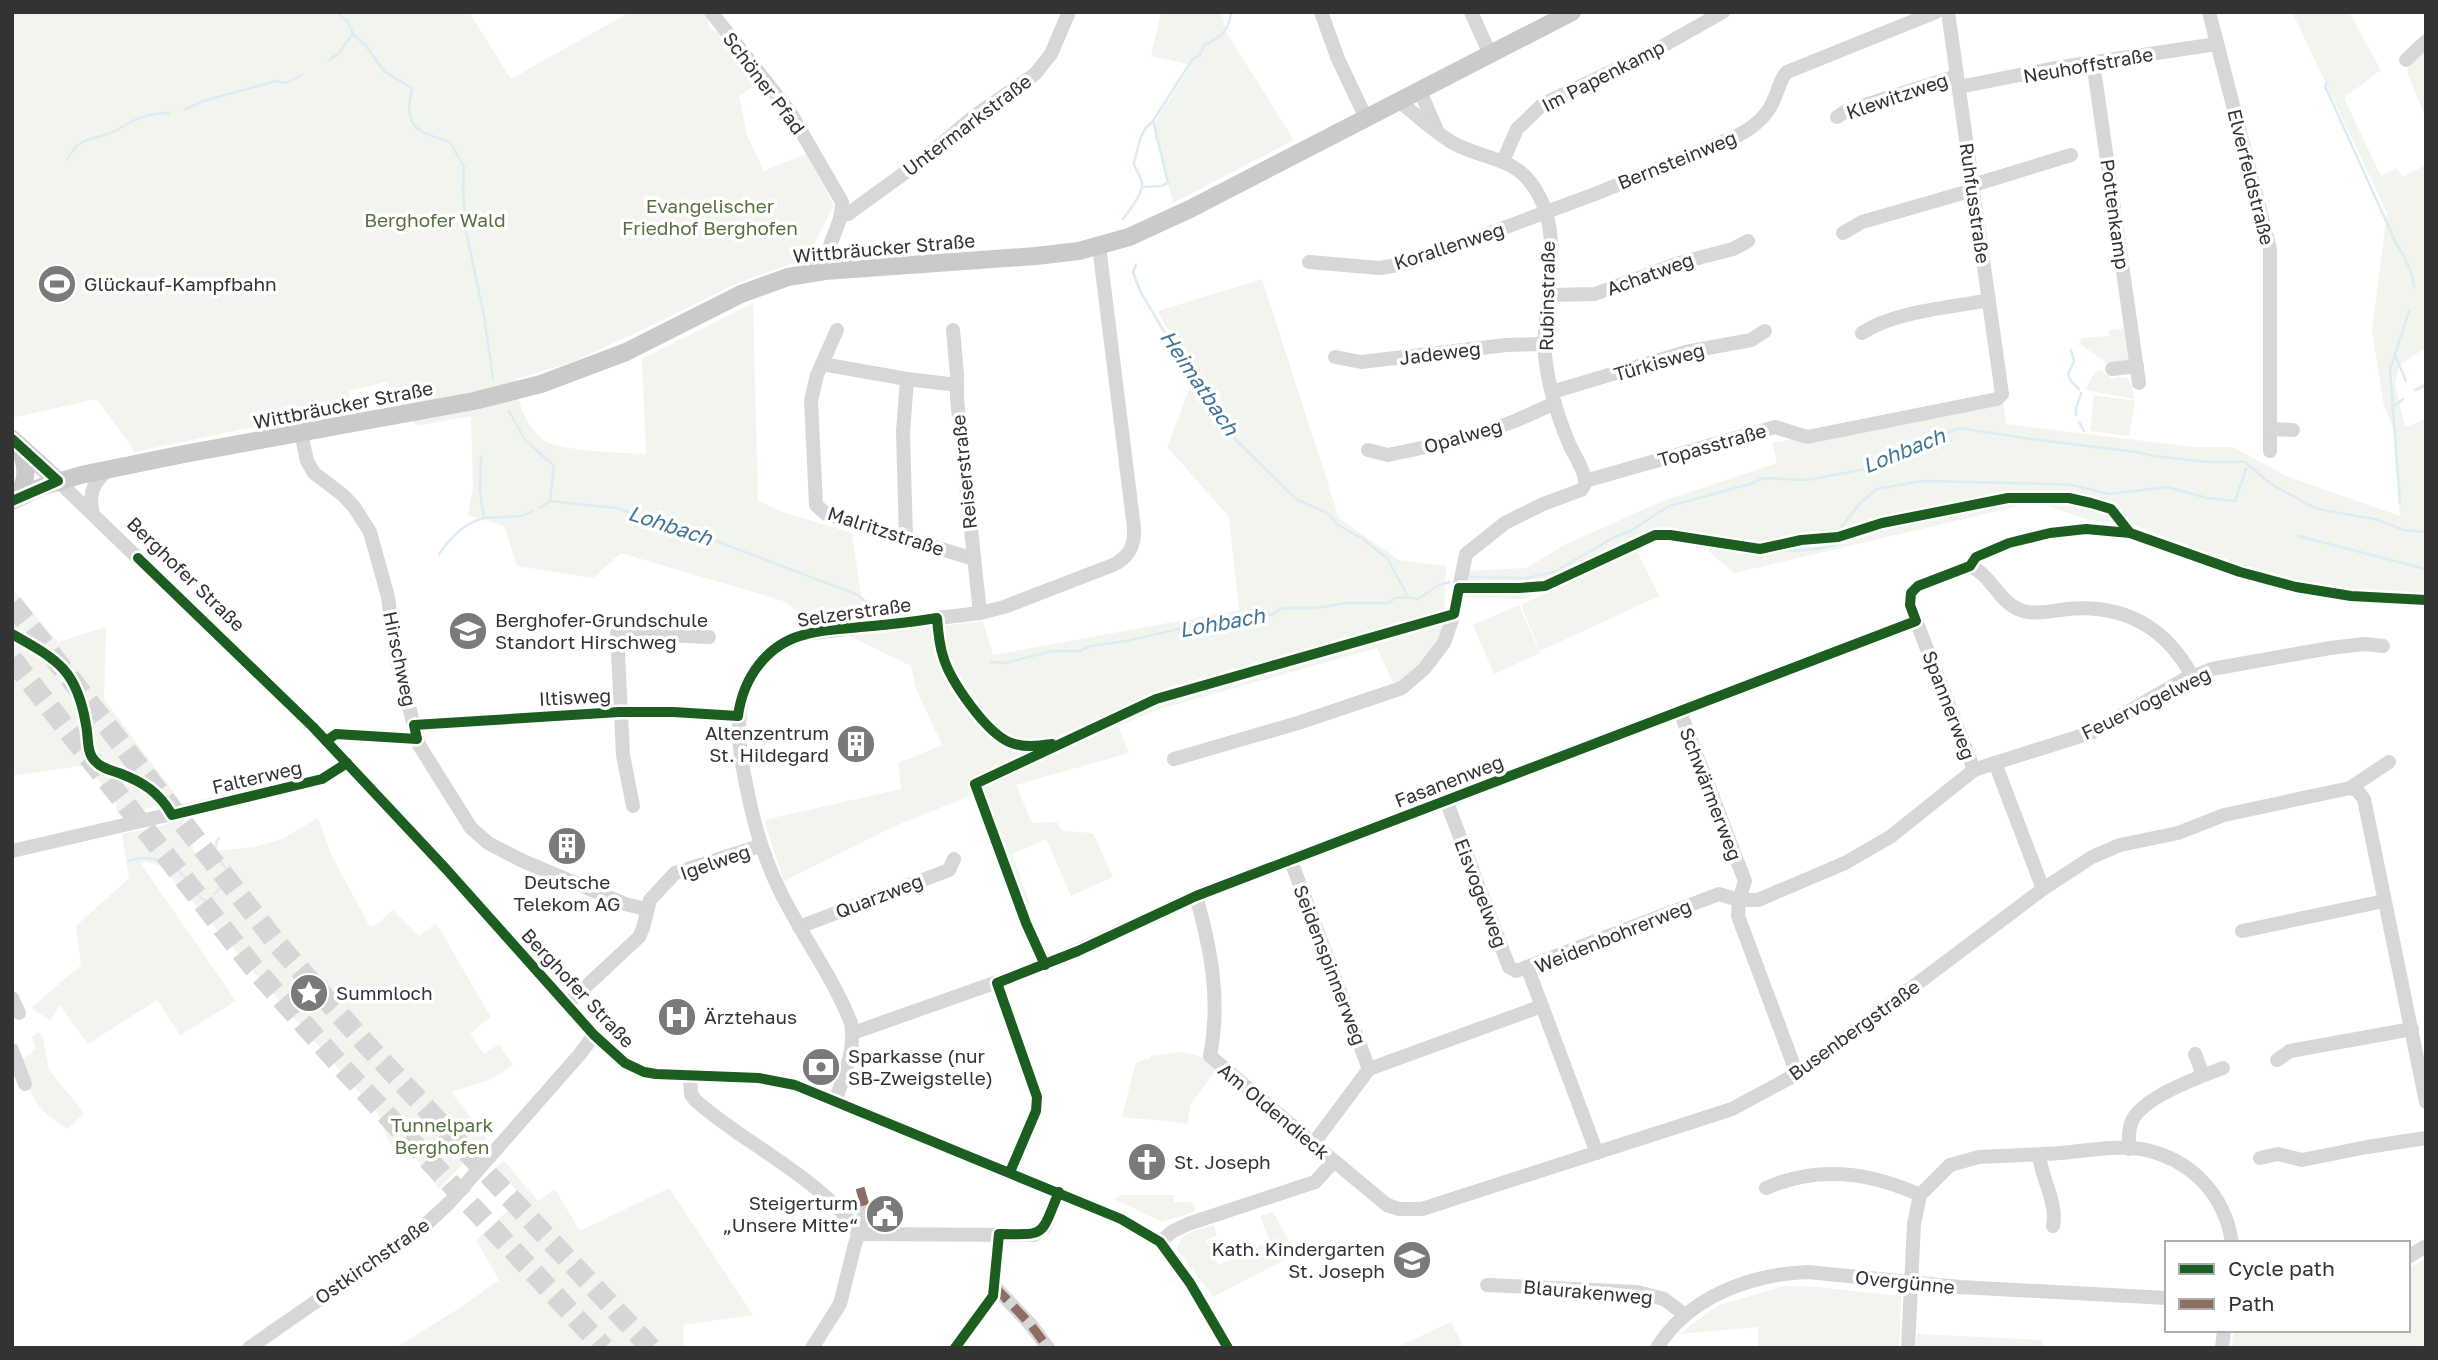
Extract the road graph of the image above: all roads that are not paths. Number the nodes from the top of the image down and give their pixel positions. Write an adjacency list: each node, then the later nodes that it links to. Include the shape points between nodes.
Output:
1 (711, 12): 25 (street, Schöner Pfad, via 790,112 842,202)
2 (1069, 12): 25 (street, Untermarkstraße, via 1051,54 1035,74)
3 (1321, 12): 19 (street)
4 (1471, 12): 12 (street)
5 (1572, 12): 12 (main road, Wittbräucker Straße)
6 (1723, 12): 22 (street, Im Papenkamp, via 1543,104 1517,129)
7 (1936, 12): 24 (street, Bernsteinweg, via 1787,72 1767,113 1737,136)
8 (1948, 12): 15 (street, Ruhfusstraße)
9 (2209, 12): 11 (street, Elverfeldstraße)
10 (2426, 41): 13 (street)
11 (2217, 44): 14 (street, Neuhoffstraße); 47 (street, Elverfeldstraße, via 2270,249)
12 (1490, 54): 16 (main road, Wittbräucker Straße)
13 (2406, 60)
14 (2093, 62): 15 (street, Neuhoffstraße); 40 (street, Pottenkamp)
15 (1958, 82): 18 (street, Klewitzweg); 23 (street, Ruhfusstraße)
16 (1420, 91): 17 (main road, Wittbräucker Straße); 20 (street)
17 (1400, 102): 19 (main road, Wittbräucker Straße); 20 (street, Rubinstraße)
18 (1837, 117)
19 (1366, 118): 28 (main road, Wittbräucker Straße, via 1154,226)
20 (1438, 133): 22 (street, Rubinstraße, via 1461,147)
21 (2071, 155): 23 (street)
22 (1503, 160): 24 (street, Rubinstraße, via 1534,187)
23 (1973, 187): 26 (street, via 1862,222); 32 (street, Ruhfusstraße)
24 (1545, 213): 29 (street, Korallenweg, via 1399,265 1368,268); 31 (street, Rubinstraße)
25 (841, 216): 30 (street, via 828,248)
26 (1843, 233)
27 (1748, 241): 31 (street, Achatweg, via 1595,294)
28 (1099, 246): 30 (main road, Wittbräucker Straße, via 1036,256); 60 (street, Selzerstraße, via 1133,546 1114,565)
29 (1309, 261)
30 (825, 271): 49 (main road, Wittbräucker Straße, via 788,277 741,294 626,352 541,384)
31 (1550, 295): 37 (street, Rubinstraße)
32 (1989, 300): 36 (street, via 1906,316); 45 (street, Ruhfusstraße)
33 (837, 330): 39 (street, Malritzstraße)
34 (953, 330): 44 (street, Reiserstraße)
35 (1765, 331): 46 (street, Türkisweg, via 1751,340 1686,352)
36 (1862, 333)
37 (1545, 344): 38 (street, Jadeweg, via 1361,362); 46 (street, Rubinstraße)
38 (1335, 357)
39 (822, 364): 42 (street); 58 (street, Malritzstraße, via 811,401 816,505 826,514)
40 (2137, 366): 41 (street); 43 (street, Pottenkamp)
41 (2112, 369)
42 (907, 379): 44 (street); 58 (street, via 903,423)
43 (2139, 383)
44 (957, 385): 59 (street, Reiserstraße)
45 (2002, 394): 55 (street, Topasstraße, via 1997,399 1807,437 1775,427)
46 (1553, 398): 51 (street, Opalweg, via 1515,421 1464,439 1388,455); 55 (street, Rubinstraße)
47 (2270, 429): 48 (street); 52 (street, Elverfeldstraße)
48 (2293, 430)
49 (302, 433): 53 (main road, Wittbräucker Straße); 68 (street, Hirschweg, via 314,472 348,501 370,532)
50 (15, 441): 54 (main road, Berghofer Straße); 56 (main road, via 26,465 26,478)
51 (1368, 450)
52 (2270, 451)
53 (109, 470): 54 (main road, Wittbräucker Straße); 57 (street, via 91,492)
54 (58, 481): 56 (main road, Wittbräucker Straße); 57 (street, Berghofer Straße)
55 (1585, 481): 70 (street, via 1581,490 1505,523 1466,554 1444,643 1402,688)
56 (14, 500)
57 (94, 515): 69 (street, Berghofer Straße)
58 (906, 538): 59 (street, Malritzstraße)
59 (974, 559): 60 (street, Reiserstraße)
60 (980, 613): 67 (street, Selzerstraße, via 818,631 792,639 760,662 743,691)
61 (1916, 621): 64 (street, Spannerweg, via 1911,593 1970,566 1981,570 2019,610 2032,613 2091,607 2135,619 2158,633); 66 (street, Fasanenweg); 74 (street, Spannerweg)
62 (709, 637): 65 (street, via 617,633)
63 (2383, 646): 64 (street, Feuervogelweg, via 2365,644 2277,656)
64 (2192, 676): 73 (street, Feuervogelweg, via 2093,732)
65 (619, 712): 67 (street, Iltisweg); 68 (street, Iltisweg); 77 (street, Iltisweg)
66 (1680, 712): 76 (street, Fasanenweg); 84 (street, Schwärmerweg, via 1745,881)
67 (738, 716): 78 (street, Selzerstraße, via 746,794)
68 (416, 732): 69 (street, Iltisweg, via 336,734); 86 (street, Hirschweg, via 471,828 488,843)
69 (326, 741): 72 (street, Berghofer Straße)
70 (1174, 759)
71 (2389, 762): 75 (street, Busenbergstraße)
72 (347, 763): 79 (street, Falterweg, via 322,779); 92 (street, Berghofer Straße)
73 (1995, 763): 74 (street, Spannerweg); 82 (street, Spannerweg)
74 (1974, 770): 84 (street, Weidenbohrerweg, via 1865,853 1758,900)
75 (2350, 788): 82 (street, Busenbergstraße, via 2120,845); 85 (street, via 2364,799)
76 (1446, 800): 81 (street, Fasanenweg); 89 (street, Eisvogelweg, via 1509,967 1516,971)
77 (633, 806)
78 (760, 846): 86 (street, Igelweg, via 675,873); 87 (street, Selzerstraße)
79 (12, 851)
80 (954, 859): 87 (street, Quarzweg, via 949,870)
81 (1291, 861): 83 (street, Fasanenweg); 102 (street, Seidenspinnerweg)
82 (2043, 889): 103 (street, Busenbergstraße)
83 (1196, 896): 90 (street, Fasanenweg); 110 (street, Am Oldendieck, via 1215,976 1210,1056)
84 (1738, 900): 89 (street, Weidenbohrerweg, via 1719,894); 103 (street, Schwärmerweg, via 1738,916)
85 (2384, 901): 88 (street); 95 (street)
86 (646, 909): 92 (street, Igelweg, via 643,928 631,946)
87 (799, 927): 96 (street, Selzerstraße, via 847,1012)
88 (2242, 931)
89 (1527, 968): 93 (street, Weidenbohrerweg)
90 (997, 983): 96 (street, Fasanenweg); 116 (street, via 1037,1097 1036,1111)
91 (12, 998): 94 (street)
92 (566, 1005): 97 (street, Berghofer Straße)
93 (1542, 1006): 102 (street, Weidenbohrerweg); 112 (street)
94 (19, 1013)
95 (2413, 1029): 100 (street, via 2290,1051); 108 (street)
96 (853, 1033): 107 (street, via 849,1062)
97 (594, 1035): 105 (street, Berghofer Straße, via 637,1069); 134 (street, Ostkirchstraße, via 431,1220)
98 (12, 1050): 106 (street)
99 (2195, 1054): 104 (street)
100 (2277, 1060)
101 (2223, 1068): 104 (street)
102 (1369, 1069): 110 (street)
103 (1797, 1074): 112 (street, Busenbergstraße, via 1732,1109)
104 (2203, 1075): 111 (street, via 2170,1089 2132,1119)
105 (690, 1076): 107 (street, Berghofer Straße, via 784,1081); 122 (street, via 691,1094 698,1104 812,1187)
106 (25, 1084)
107 (835, 1101): 116 (street, Berghofer Straße)
108 (2426, 1102)
109 (2426, 1138): 114 (street, via 2302,1160 2278,1154)
110 (1313, 1144): 115 (street, Am Oldendieck)
111 (2129, 1149): 113 (street); 124 (street, via 2165,1156 2207,1183 2227,1218)
112 (1597, 1153): 115 (street, Busenbergstraße, via 1410,1211 1387,1205)
113 (2039, 1154): 119 (street, via 1959,1162 1943,1170); 121 (street, via 2055,1216)
114 (2260, 1158)
115 (1334, 1161): 125 (street, via 1315,1182 1188,1224)
116 (1010, 1172): 118 (street, Berghofer Straße)
117 (1766, 1188): 119 (street, via 1805,1175 1849,1174 1883,1180)
118 (1059, 1192): 123 (street, via 1040,1232); 125 (street, Berghofer Straße)
119 (1920, 1195): 128 (street)
120 (866, 1209): 122 (street)
121 (2053, 1226)
122 (859, 1234): 123 (street); 135 (street, via 840,1304)
123 (999, 1234): 130 (street)
124 (2232, 1241)
125 (1160, 1242): 138 (street, Berghofer Straße)
126 (2426, 1247): 127 (street)
127 (2410, 1256)
128 (1912, 1283): 131 (street, Overgünne); 132 (street, Overgünne, via 1784,1273 1722,1292); 139 (street)
129 (1487, 1285): 132 (street, Blaurakenweg, via 1637,1292 1664,1298)
130 (995, 1287): 136 (street, via 989,1303); 137 (street)
131 (2165, 1298)
132 (1685, 1314): 133 (street, Overgünne)
133 (1660, 1343)
134 (249, 1348)
135 (812, 1348)
136 (955, 1348)
137 (1048, 1348)
138 (1228, 1348)
139 (1908, 1348)

